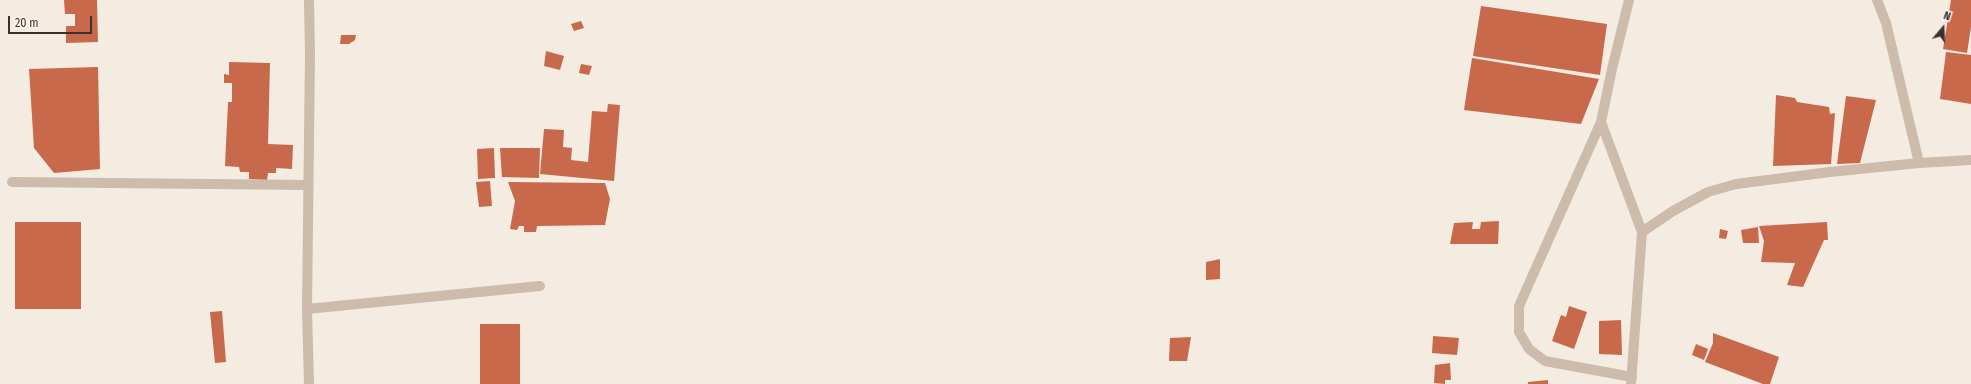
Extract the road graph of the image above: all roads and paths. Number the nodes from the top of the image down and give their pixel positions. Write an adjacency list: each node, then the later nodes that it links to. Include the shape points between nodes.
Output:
1 (309, 0): 8 (street)
2 (1629, 0): 4 (street)
3 (1877, 0): 6 (street, via 1886,23)
4 (1602, 122): 9 (street); 12 (street, via 1519,306 1519,332 1529,349 1545,361)
5 (1971, 160): 6 (street)
6 (1919, 163): 9 (street, via 1736,184 1708,192)
7 (12, 182): 8 (street)
8 (308, 185): 11 (street)
9 (1642, 232): 12 (street)
10 (540, 286): 11 (street)
11 (306, 309): 13 (street)
12 (1631, 380)
13 (309, 384)

